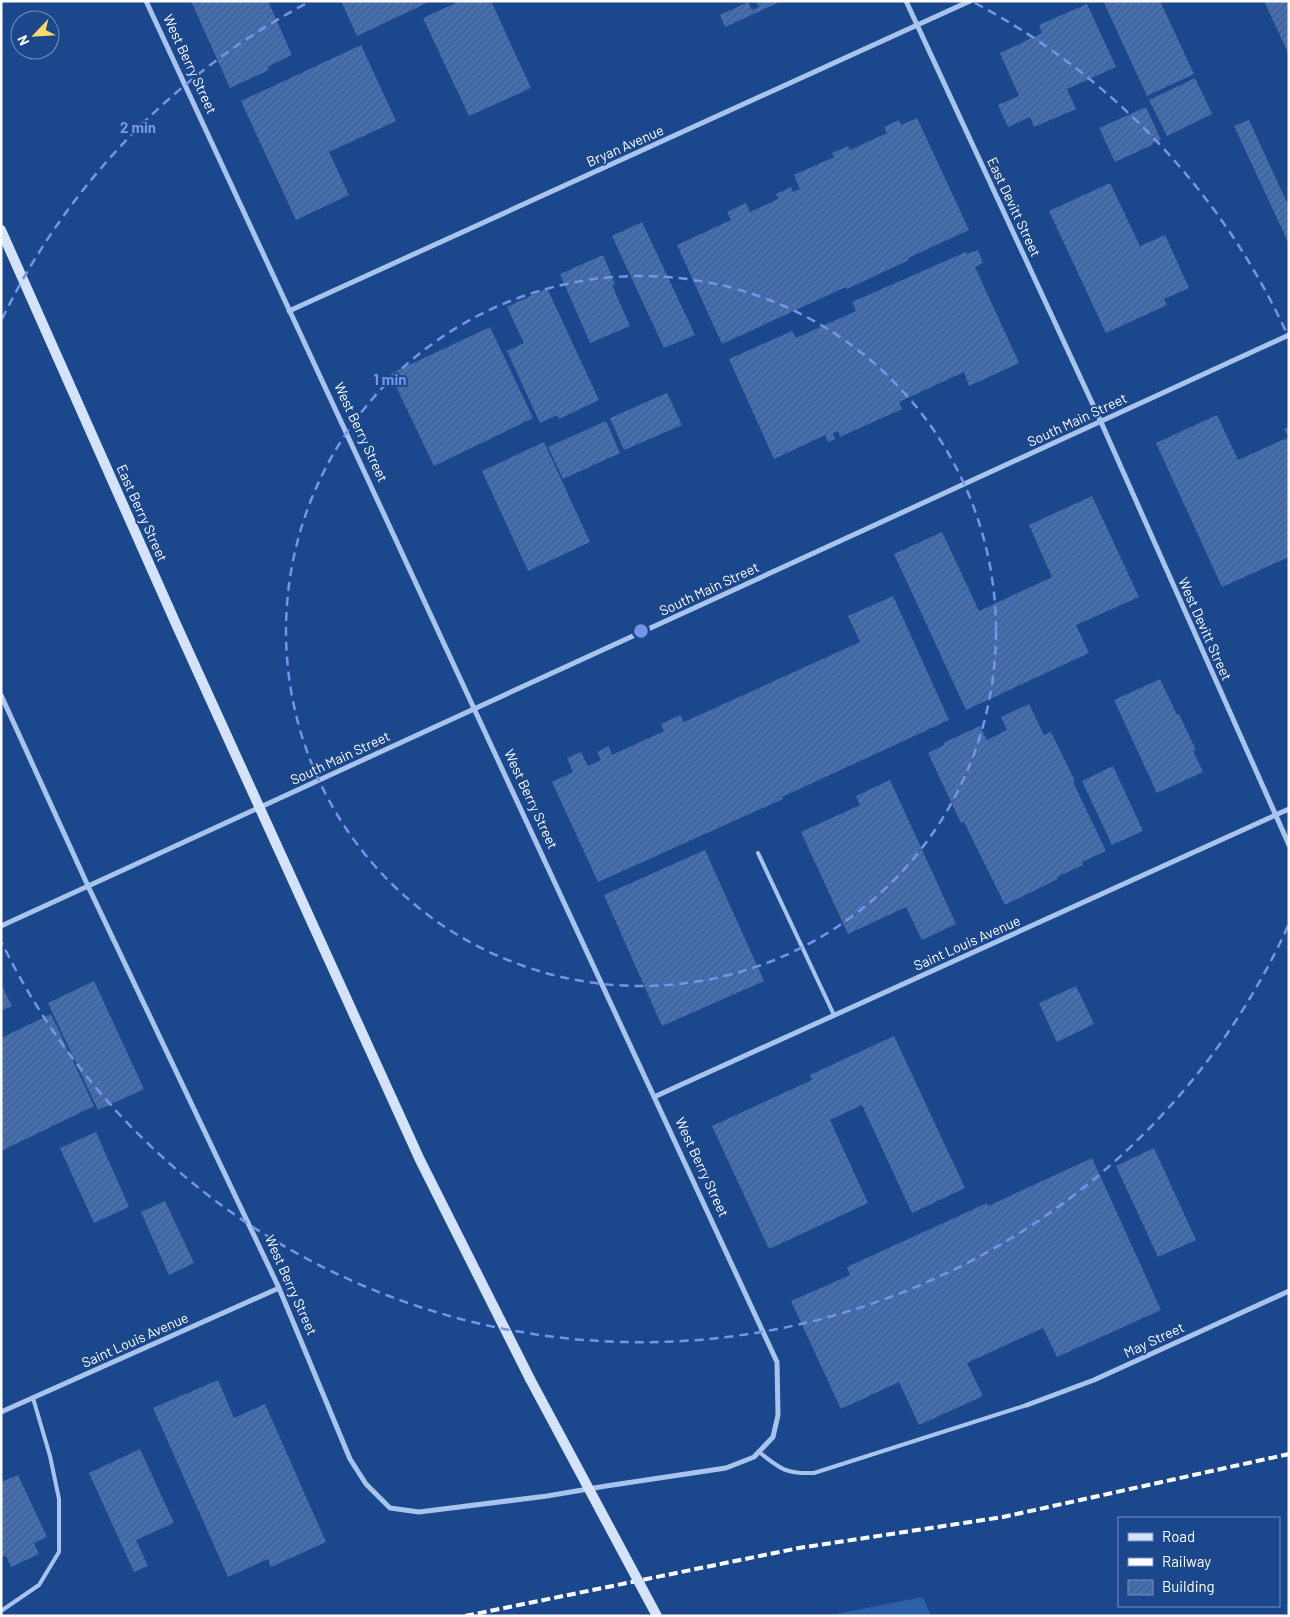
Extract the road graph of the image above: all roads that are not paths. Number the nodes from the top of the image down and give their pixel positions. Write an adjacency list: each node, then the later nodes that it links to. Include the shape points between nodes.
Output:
1 (146, 1): 6 (street, West Berry Street)
2 (906, 1): 4 (street, East Devitt Street)
3 (970, 1): 4 (street, Bryan Avenue)
4 (917, 26): 6 (street, Bryan Avenue); 8 (street, East Devitt Street)
5 (1, 230): 11 (main road, East Berry Street)
6 (290, 311): 10 (street, West Berry Street)
7 (1289, 335): 8 (street, South Main Street)
8 (1101, 422): 10 (street, South Main Street); 13 (street, West Devitt Street)
9 (1, 695): 16 (street)
10 (474, 709): 11 (street, South Main Street); 19 (street, West Berry Street)
11 (259, 808): 16 (street, South Main Street); 27 (main road, bridge, via 420,1160 530,1379)
12 (1289, 809): 13 (street, Saint Louis Avenue)
13 (1275, 815): 14 (street, West Devitt Street); 18 (street, Saint Louis Avenue)
14 (1289, 846)
15 (758, 853): 18 (lane)
16 (88, 886): 17 (street, South Main Street); 20 (street, West Berry Street)
17 (1, 926)
18 (834, 1015): 19 (street, Saint Louis Avenue)
19 (654, 1097): 25 (street, West Berry Street, via 777,1362 778,1415 773,1437)
20 (279, 1288): 22 (street, Saint Louis Avenue); 25 (street, West Berry Street, via 350,1459 366,1484 390,1508 419,1512 547,1496 726,1468 754,1457)
21 (1289, 1291): 23 (street, May Street, via 1094,1380)
22 (34, 1398): 24 (street, Saint Louis Avenue); 26 (lane, via 59,1499 59,1552 39,1585)
23 (1027, 1405): 25 (lane, via 814,1473 786,1471)
24 (1, 1412)
25 (758, 1452)
26 (1, 1611)
27 (657, 1616)

